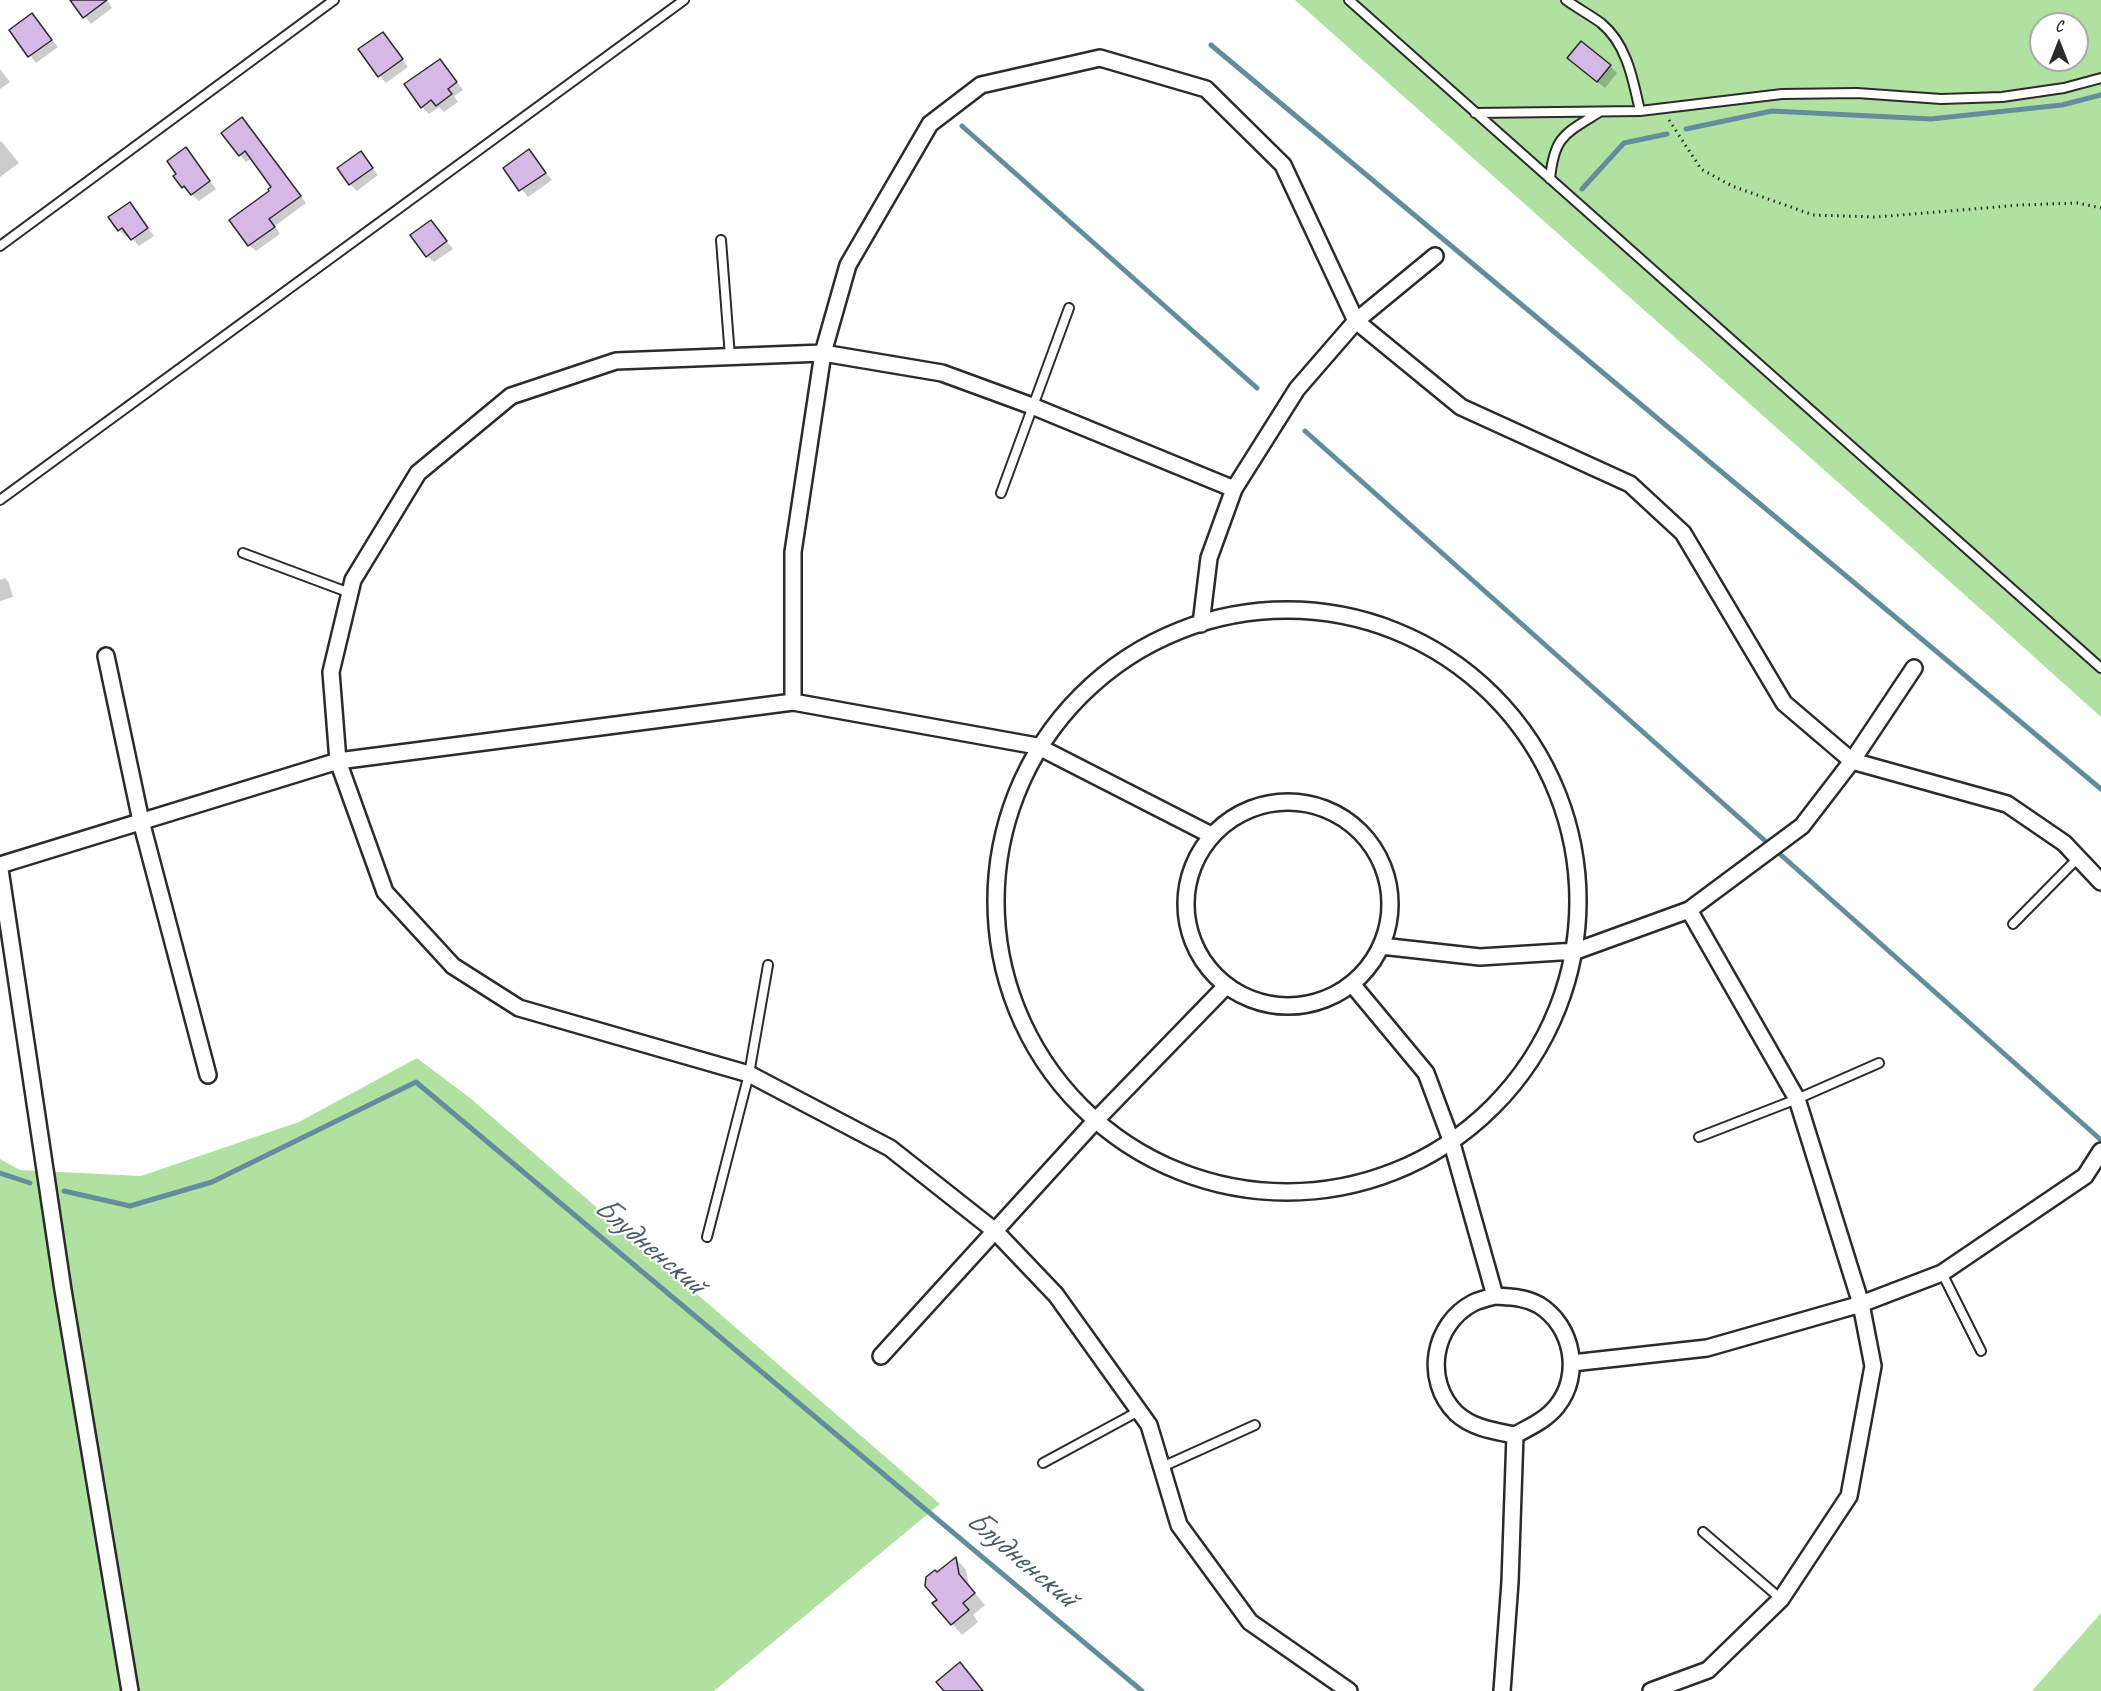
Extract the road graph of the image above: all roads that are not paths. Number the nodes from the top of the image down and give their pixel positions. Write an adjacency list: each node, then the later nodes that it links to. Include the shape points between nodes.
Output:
1 (334, 0): 11 (lane)
2 (684, 0): 20 (lane)
3 (1349, 0): 8 (lane)
4 (1566, 0): 6 (lane, via 1602,24 1622,50)
5 (2101, 78): 6 (lane, via 2002,97 1782,94)
6 (1640, 111): 7 (lane)
7 (1599, 112): 8 (lane); 9 (lane, via 1563,136 1552,162)
8 (1475, 113): 9 (lane)
9 (1550, 179): 26 (lane)
10 (721, 240): 16 (lane)
11 (0, 246)
12 (1435, 256): 14 (street)
13 (1069, 308): 17 (lane)
14 (1356, 321): 15 (street, via 1283,165 1206,89 1100,58 981,85 930,124 849,265); 18 (street, via 1296,388); 30 (street, via 1461,407 1629,484 1683,533 1784,703)
15 (823, 353): 16 (street); 17 (street, via 942,373); 27 (street, via 793,552)
16 (730, 357): 22 (street, via 616,361 511,396 418,473 353,580)
17 (1032, 406): 18 (street); 19 (lane)
18 (1234, 489): 23 (street, via 1209,558)
19 (1001, 493)
20 (0, 500)
21 (243, 553): 22 (lane)
22 (350, 593): 29 (street, via 331,672)
23 (1201, 624): 28 (street, via 1172,631 1096,678); 40 (street, via 1259,609 1348,614 1432,646 1502,702 1553,776 1578,862)
24 (106, 656): 31 (street)
25 (1914, 668): 30 (street)
26 (2101, 668)
27 (793, 702): 28 (street); 29 (street)
28 (1037, 746): 32 (street); 48 (street, via 1001,832 994,926 1016,1017 1067,1096)
29 (338, 761): 31 (street); 45 (street, via 385,892 453,966 519,1008)
30 (1851, 761): 33 (street, via 2007,804); 37 (street, via 1802,826)
31 (141, 822): 34 (street); 46 (street)
32 (1211, 835): 39 (street, via 1237,814 1269,802 1303,802 1336,812 1363,833 1382,861 1391,894 1388,927); 43 (street, via 1193,864 1185,897 1188,931 1202,962)
33 (2079, 858): 36 (street); 38 (lane)
34 (0, 865)
35 (0, 869): 67 (street, via 63,1290)
36 (2101, 882)
37 (1689, 910): 40 (street); 47 (street)
38 (2013, 924)
39 (1381, 946): 40 (street, via 1480,957); 42 (street, via 1375,959)
40 (1576, 951): 50 (street, via 1546,1040 1489,1114)
41 (768, 965): 45 (lane)
42 (1352, 984): 43 (street, via 1323,1001 1289,1007 1256,1002); 50 (street, via 1426,1073)
43 (1226, 986): 48 (street)
44 (1879, 1063): 47 (lane)
45 (749, 1074): 52 (street, via 890,1148); 53 (lane)
46 (208, 1075)
47 (1797, 1099): 49 (lane); 56 (street)
48 (1096, 1120): 50 (street, via 1139,1155 1227,1189 1321,1193 1411,1167); 52 (street)
49 (1699, 1137)
50 (1451, 1140): 55 (street)
51 (2101, 1151): 54 (street, via 2085,1176)
52 (995, 1231): 58 (street); 60 (street, via 1056,1295)
53 (707, 1237)
54 (1942, 1273): 56 (street); 57 (lane)
55 (1494, 1296): 59 (street, via 1518,1297 1539,1305 1556,1321 1568,1341); 62 (street, via 1473,1302 1443,1332 1436,1353 1436,1375 1443,1396 1456,1413 1474,1425)
56 (1862, 1304): 59 (street, via 1707,1348); 66 (street, via 1873,1366 1849,1496)
57 (1981, 1351)
58 (881, 1356)
59 (1572, 1363): 62 (street, via 1568,1386 1557,1406 1540,1422)
60 (1139, 1411): 63 (lane); 64 (street, via 1149,1425)
61 (1255, 1425): 64 (lane)
62 (1515, 1435): 69 (street)
63 (1043, 1463)
64 (1162, 1467): 68 (street, via 1179,1525 1250,1622)
65 (1703, 1532): 66 (lane)
66 (1781, 1599): 70 (street, via 1708,1670)
67 (130, 1691)
68 (1349, 1691)
69 (1502, 1691)
70 (1651, 1691)

